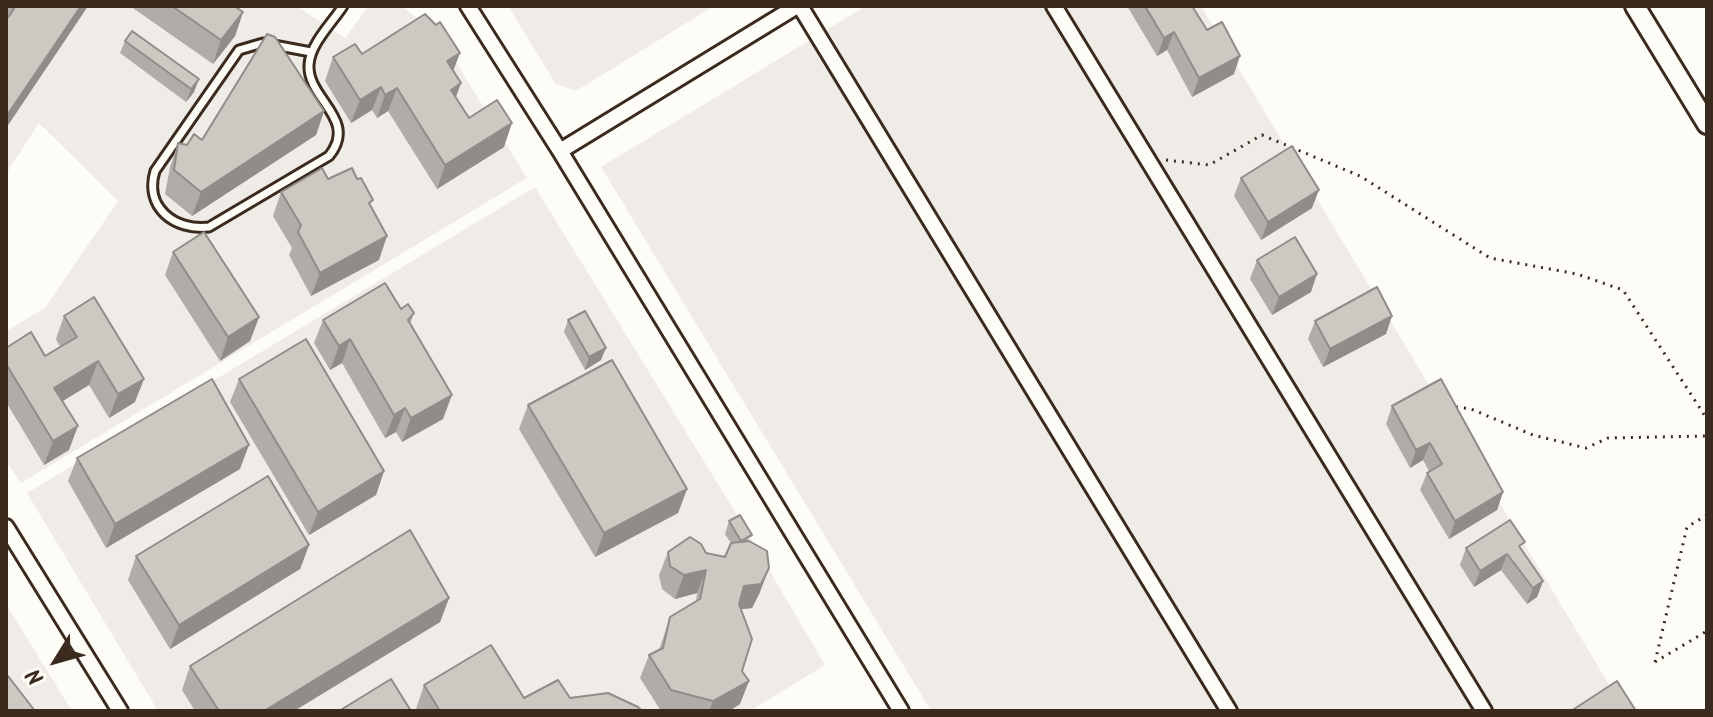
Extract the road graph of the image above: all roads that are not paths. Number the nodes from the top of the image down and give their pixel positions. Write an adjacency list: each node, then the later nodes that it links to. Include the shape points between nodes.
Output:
1 (343, 6): 6 (lane)
2 (468, 6): 8 (street)
3 (798, 6): 8 (street); 12 (street)
4 (1054, 6): 13 (street)
5 (1635, 6): 7 (main road)
6 (311, 52): 6 (lane, via 309,73 339,131 338,145 329,156 209,227 187,227 164,214 152,194 155,171 239,50 263,43)
7 (1707, 124)
8 (560, 151): 11 (street)
9 (6, 527): 10 (street)
10 (120, 711)
11 (901, 711)
12 (1229, 711)
13 (1484, 711)

